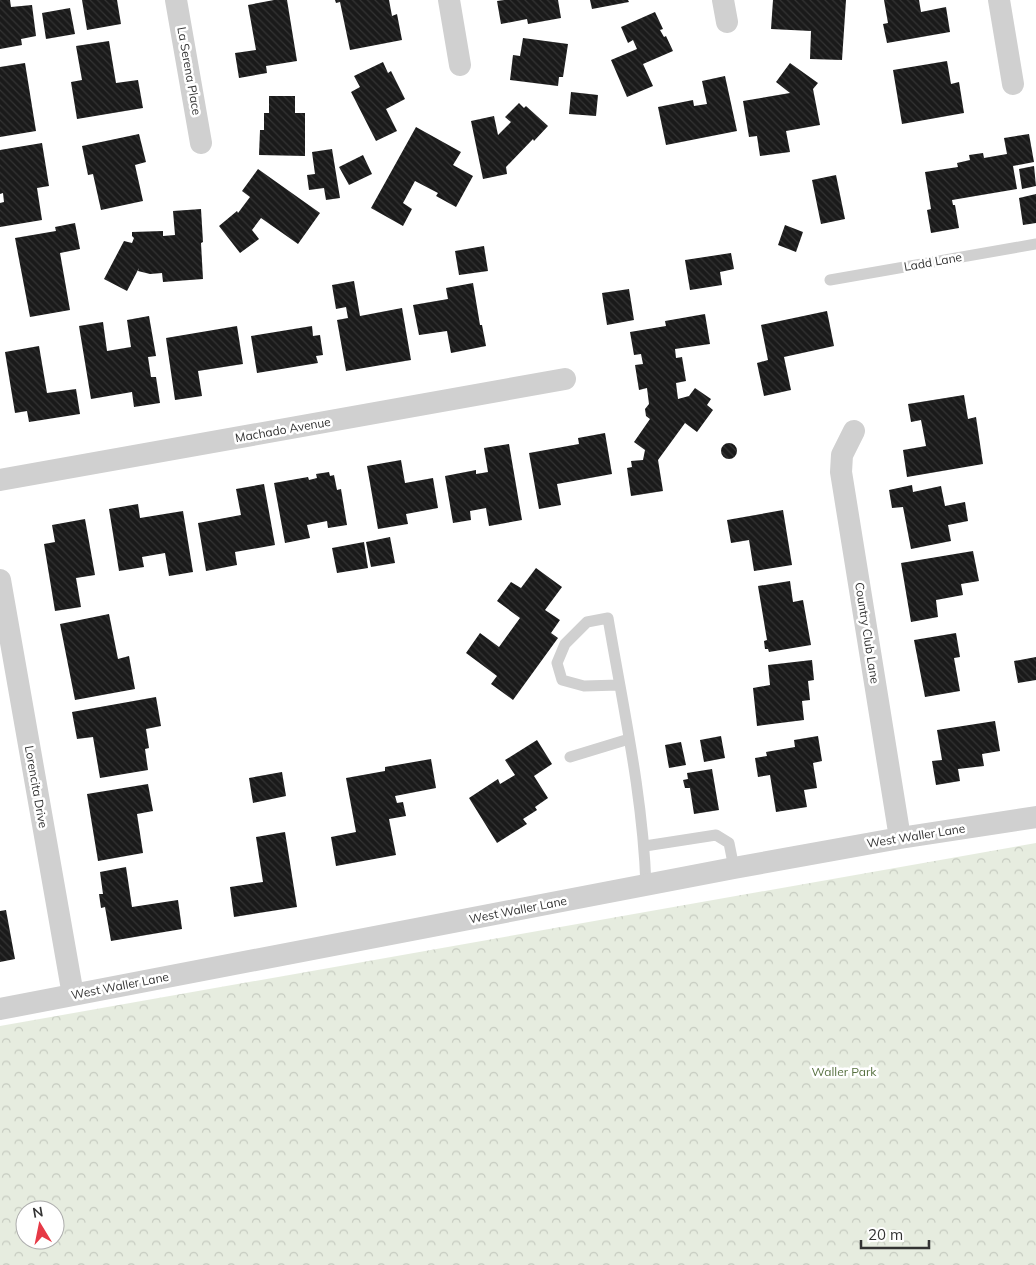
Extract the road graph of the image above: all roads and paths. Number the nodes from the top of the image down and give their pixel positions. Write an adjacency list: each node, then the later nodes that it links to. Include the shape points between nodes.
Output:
1 (176, 0): 6 (street, La Serena Place)
2 (449, 0): 4 (street)
3 (999, 0): 5 (street)
4 (460, 65)
5 (1013, 84)
6 (201, 143)
7 (1036, 244): 8 (lane, Ladd Lane)
8 (830, 280)
9 (565, 379): 11 (street, Machado Avenue)
10 (854, 431): 17 (street, Country Club Lane, via 842,455 841,472)
11 (0, 480)
12 (0, 580): 21 (street, Lorencita Drive)
13 (619, 685): 13 (lane, via 608,618 587,622 565,644 557,663 562,680 584,686); 14 (lane)
14 (629, 739): 15 (lane); 18 (lane)
15 (570, 757)
16 (1036, 817): 17 (street, West Waller Lane)
17 (900, 838): 19 (street, West Waller Lane)
18 (645, 846): 19 (lane, via 716,835 728,843); 20 (lane)
19 (734, 868): 20 (street, West Waller Lane)
20 (646, 886): 21 (street, West Waller Lane)
21 (73, 995): 22 (street, West Waller Lane)
22 (0, 1009)

